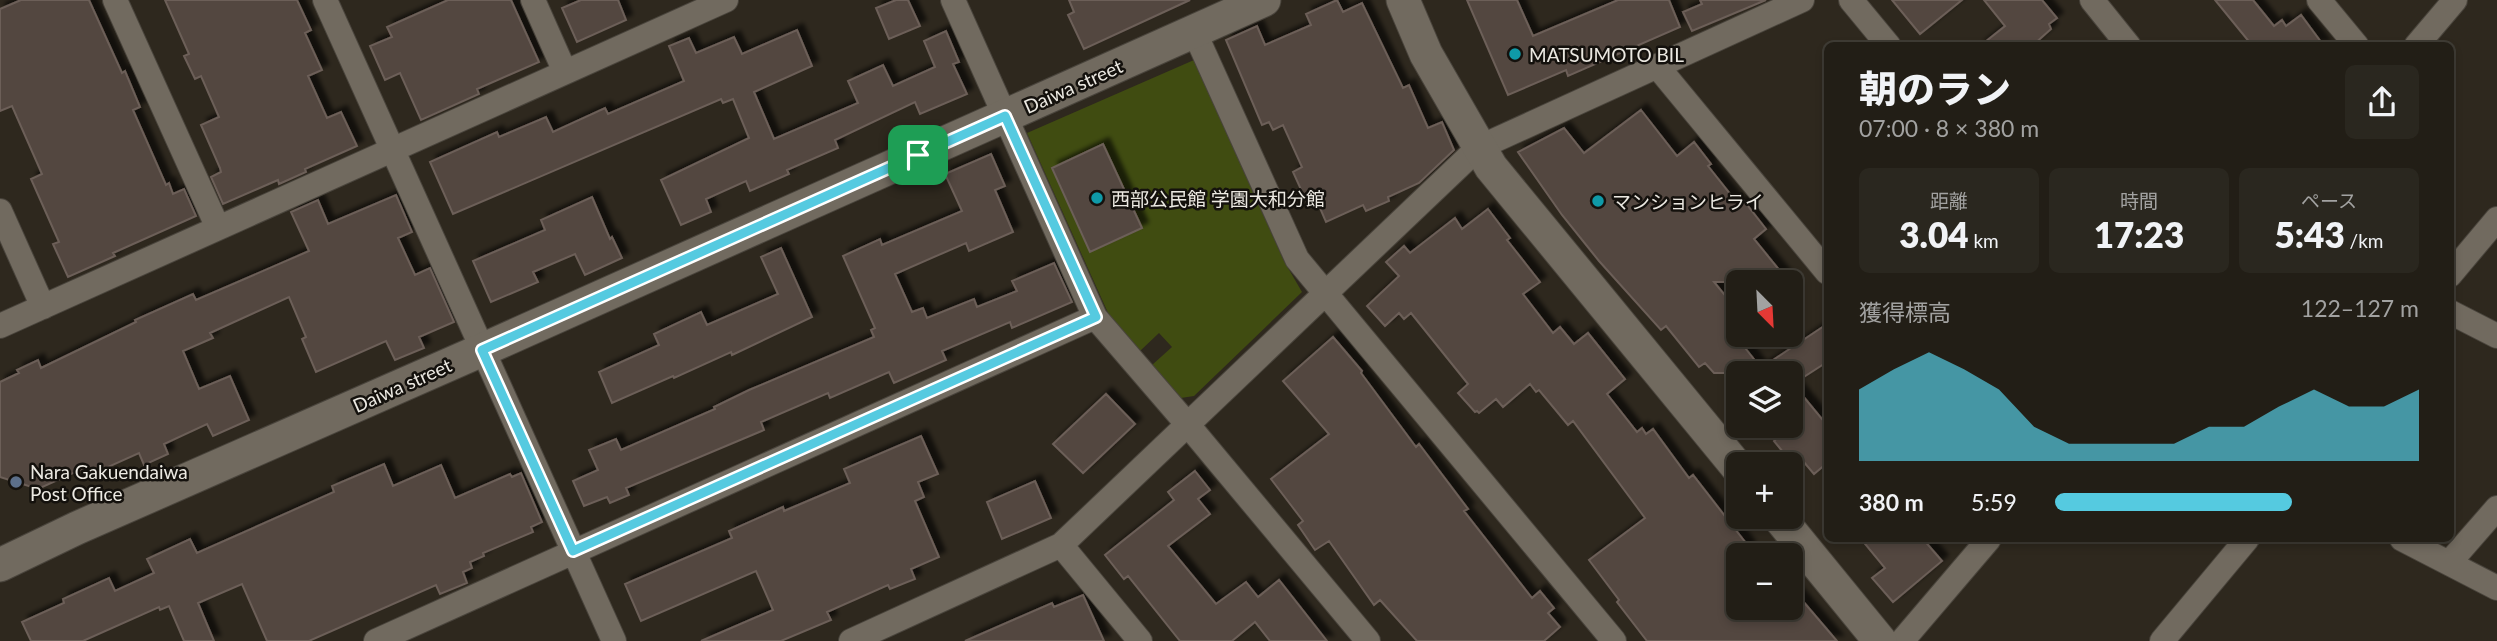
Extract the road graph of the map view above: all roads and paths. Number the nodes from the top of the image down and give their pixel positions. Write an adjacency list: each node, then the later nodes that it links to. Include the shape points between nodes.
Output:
1 (115, 0): 25 (street)
2 (325, 0): 22 (street)
3 (533, 0): 19 (street)
4 (726, 0): 19 (street)
5 (953, 0): 20 (street)
6 (1264, 0): 13 (street, Daiwa street)
7 (1403, 0): 21 (street, via 1426,54)
8 (1802, 0): 18 (street)
9 (1851, 0): 14 (street)
10 (2092, 0): 15 (street)
11 (2319, 0): 16 (street)
12 (2455, 0): 17 (street)
13 (1194, 31): 20 (street, Daiwa street); 28 (street, via 1297,259)
14 (1886, 42)
15 (2126, 42)
16 (2354, 42)
17 (2419, 42)
18 (1657, 66): 21 (street); 26 (street)
19 (565, 72): 22 (street)
20 (1005, 116): 31 (street); 34 (street, Daiwa street)
21 (1478, 148): 28 (street); 36 (street)
22 (392, 149): 25 (street); 34 (street)
23 (0, 211): 29 (street)
24 (2497, 219): 27 (street)
25 (218, 228): 29 (street)
26 (1824, 268)
27 (2454, 270)
28 (1325, 292): 35 (street); 52 (street)
29 (43, 307): 32 (street)
30 (2454, 314): 33 (street)
31 (1096, 317): 35 (street); 43 (street)
32 (0, 326)
33 (2497, 336)
34 (482, 350): 43 (street); 45 (street, Daiwa street)
35 (1188, 425): 42 (street); 51 (street)
36 (1726, 453)
37 (2497, 508): 44 (street)
38 (1788, 529): 53 (street)
39 (1986, 542): 54 (street)
40 (2244, 542): 55 (street)
41 (2408, 542): 44 (street)
42 (1061, 545): 49 (street); 50 (street)
43 (573, 551): 47 (street); 48 (street)
44 (2449, 563): 46 (street)
45 (0, 565)
46 (2497, 588)
47 (376, 641)
48 (614, 641)
49 (851, 641)
50 (1140, 641)
51 (1368, 641)
52 (1615, 641)
53 (1880, 641)
54 (1902, 641)
55 (2162, 641)

